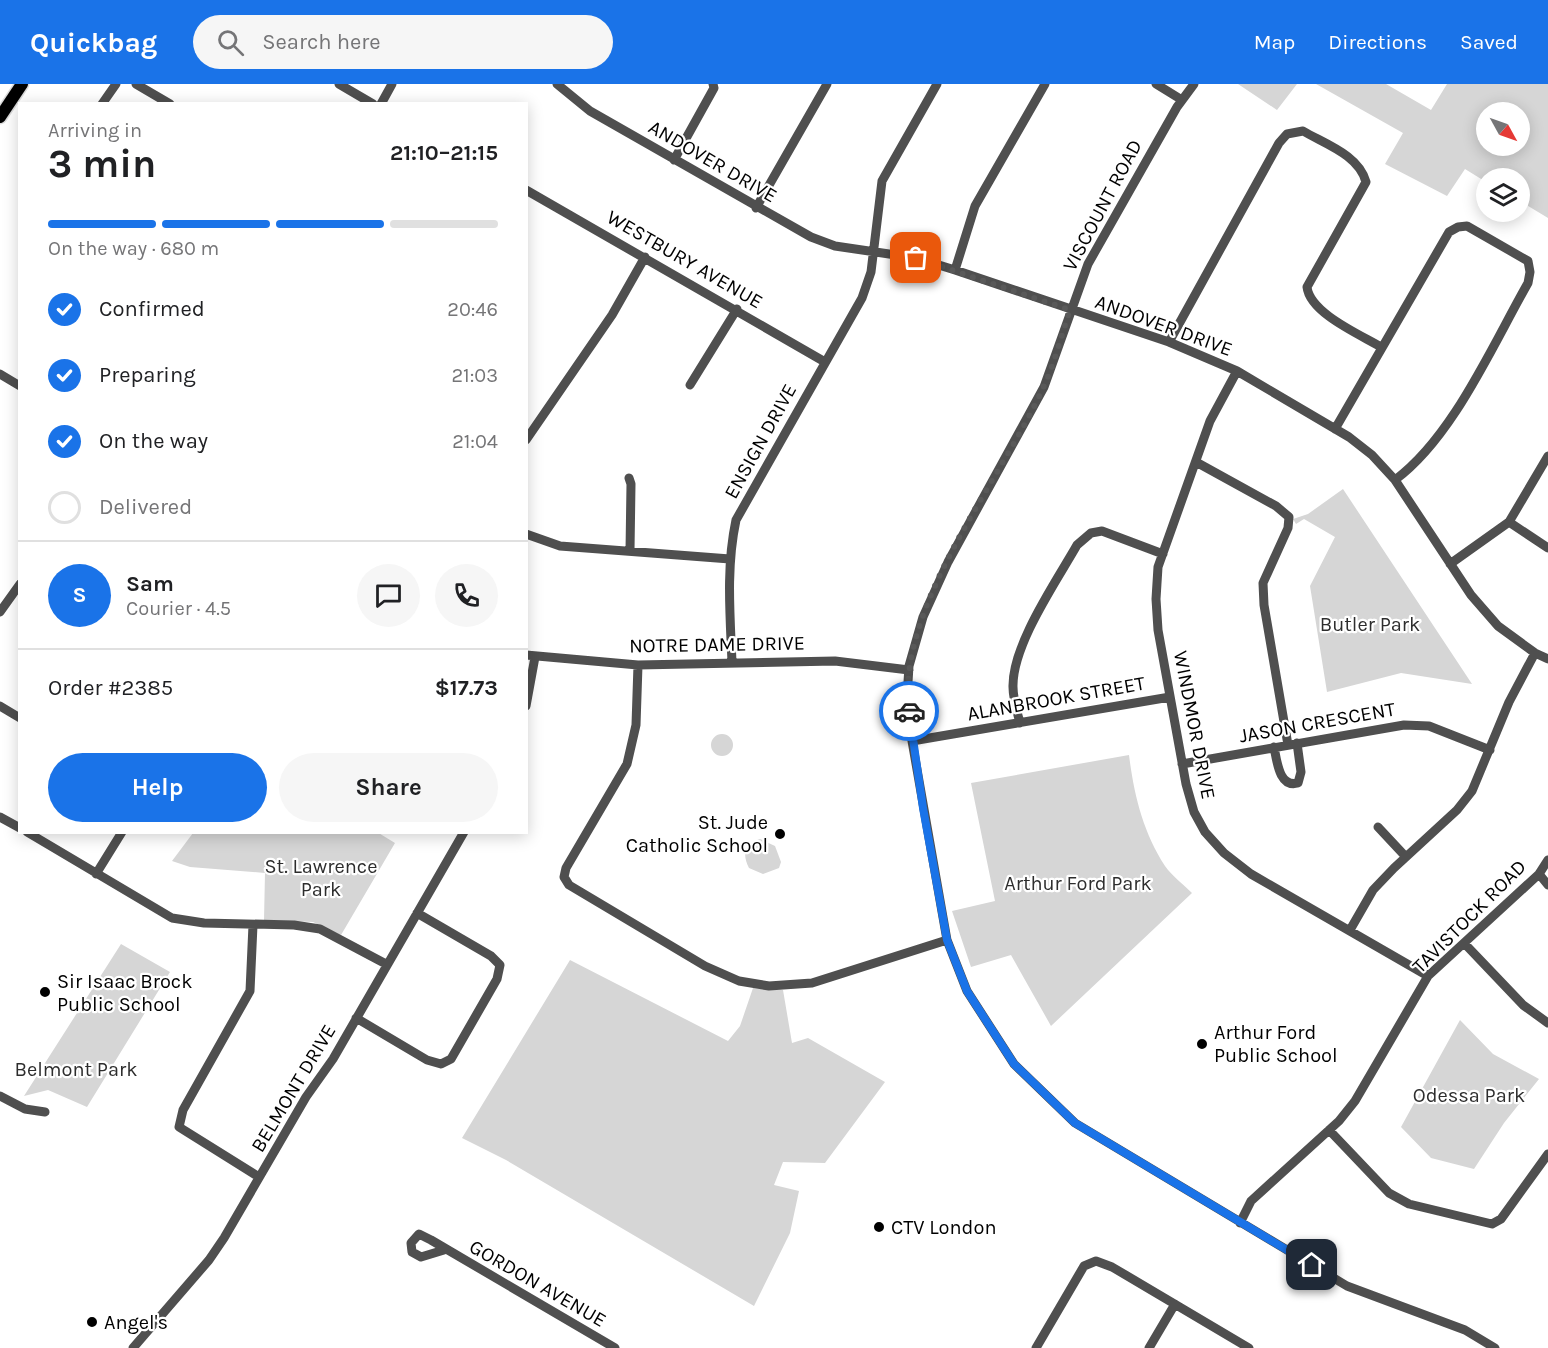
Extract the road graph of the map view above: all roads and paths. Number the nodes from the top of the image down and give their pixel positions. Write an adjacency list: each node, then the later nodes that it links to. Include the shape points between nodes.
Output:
1 (22, 84): 18 (main road)
2 (116, 84): 14 (street)
3 (136, 84): 15 (street)
4 (339, 84): 16 (street)
5 (392, 84): 17 (street)
6 (556, 84): 19 (street, ANDOVER DRIVE, via 578,104)
7 (713, 84): 19 (street)
8 (827, 84): 21 (street)
9 (937, 84): 22 (street, ENSIGN DRIVE, via 882,181)
10 (1045, 84): 24 (street, via 975,206)
11 (1156, 84): 13 (street)
12 (1194, 84): 13 (street, VISCOUNT ROAD)
13 (1182, 100): 26 (street, VISCOUNT ROAD, via 1088,264)
14 (103, 102)
15 (167, 102)
16 (370, 102)
17 (382, 102)
18 (0, 117)
19 (675, 160): 21 (street, ANDOVER DRIVE)
20 (528, 191): 23 (street, WESTBURY AVENUE)
21 (756, 208): 22 (street, ANDOVER DRIVE, via 835,246)
22 (872, 251): 24 (street, ANDOVER DRIVE); 29 (street, ENSIGN DRIVE, via 871,272 862,298)
23 (645, 256): 25 (street, WESTBURY AVENUE); 35 (street, via 612,315)
24 (955, 270): 26 (street, ANDOVER DRIVE)
25 (737, 309): 29 (street, WESTBURY AVENUE); 33 (street)
26 (1070, 310): 27 (street, ANDOVER DRIVE); 54 (street, VISCOUNT ROAD, via 1044,387 948,562 923,617)
27 (1169, 342): 28 (street, via 1279,143 1287,134 1303,131 1349,157 1362,168 1366,182 1306,287 1308,298 1317,309); 30 (street, ANDOVER DRIVE)
28 (1381, 347): 34 (street); 39 (street, via 1449,232 1467,226 1528,261 1528,283 1443,432 1423,458)
29 (825, 362): 45 (street, ENSIGN DRIVE, via 736,520)
30 (1237, 371): 34 (street, ANDOVER DRIVE); 37 (street, WINDMOR DRIVE, via 1210,421)
31 (0, 374): 32 (street)
32 (18, 385)
33 (690, 385)
34 (1335, 429): 39 (street, ANDOVER DRIVE, via 1361,445)
35 (528, 434)
36 (1548, 456): 40 (street)
37 (1196, 462): 44 (street, WINDMOR DRIVE); 61 (street, via 1289,517 1288,528 1263,583)
38 (628, 478): 43 (street)
39 (1395, 480): 46 (street, ANDOVER DRIVE)
40 (1509, 522): 42 (street); 46 (street)
41 (528, 535): 43 (street, via 560,546)
42 (1548, 548)
43 (630, 551): 45 (street)
44 (1163, 554): 56 (street, WINDMOR DRIVE, via 1155,599); 59 (street, via 1102,531 1091,533 1077,544 1021,647 1013,689)
45 (730, 559): 52 (street, ENSIGN DRIVE)
46 (1450, 564): 49 (street, ANDOVER DRIVE, via 1498,626)
47 (18, 587): 48 (street)
48 (0, 612)
49 (1535, 653): 51 (street, ANDOVER DRIVE); 63 (street)
50 (531, 656): 53 (street, NOTRE DAME DRIVE); 55 (street)
51 (1548, 659)
52 (732, 662): 53 (street, NOTRE DAME DRIVE); 54 (street, NOTRE DAME DRIVE, via 835,661)
53 (638, 665): 79 (street, via 634,745 627,764 566,868 564,877 569,885 705,966 739,981 769,986 812,983)
54 (909, 670): 60 (street, VISCOUNT ROAD, via 907,698)
55 (528, 686)
56 (1170, 697): 59 (street, ALANBROOK STREET); 64 (street, WINDMOR DRIVE)
57 (0, 706): 58 (street)
58 (18, 717)
59 (1020, 723): 60 (street, ALANBROOK STREET)
60 (912, 741): 79 (street, VISCOUNT ROAD)
61 (1292, 744): 62 (street, JASON CRESCENT); 62 (street, via 1302,772 1298,783 1292,785 1281,777); 63 (street, JASON CRESCENT, via 1404,724 1429,726)
62 (1274, 747): 64 (street, JASON CRESCENT)
63 (1490, 750): 71 (street, via 1476,783 1457,810)
64 (1182, 764): 78 (street, WINDMOR DRIVE, via 1194,812 1204,832 1224,853 1251,874)
65 (0, 817): 66 (street)
66 (18, 827)
67 (1378, 827): 71 (street)
68 (30, 834): 73 (street)
69 (122, 834): 73 (street)
70 (463, 834): 76 (street, BELMONT DRIVE)
71 (1406, 857): 78 (street, via 1374,890)
72 (1548, 860): 74 (street, TAVISTOCK ROAD)
73 (96, 874): 77 (street, via 172,918)
74 (1539, 874): 75 (street); 80 (street, TAVISTOCK ROAD)
75 (1548, 885)
76 (417, 913): 81 (street, BELMONT DRIVE); 83 (street, via 500,965 497,979 457,1049 451,1059 441,1064 427,1060)
77 (252, 925): 81 (street, via 294,925 320,930); 89 (street, via 250,991 183,1110 179,1127)
78 (1350, 930): 82 (street, WINDMOR DRIVE)
79 (947, 940): 90 (street, VISCOUNT ROAD, via 967,991 987,1024 1014,1064 1041,1091 1075,1123)
80 (1464, 943): 82 (street, TAVISTOCK ROAD); 84 (street, via 1523,1005)
81 (386, 964): 83 (street, BELMONT DRIVE)
82 (1428, 976): 87 (street, TAVISTOCK ROAD, via 1355,1101)
83 (356, 1018): 89 (street, BELMONT DRIVE)
84 (1548, 1023)
85 (0, 1096): 86 (street, via 25,1109)
86 (45, 1112)
87 (1329, 1130): 88 (street, via 1389,1192 1409,1204 1492,1224 1501,1219); 90 (street, TAVISTOCK ROAD, via 1251,1200)
88 (1548, 1154)
89 (259, 1177): 93 (street, BELMONT DRIVE, via 209,1260)
90 (1240, 1223): 98 (street, VISCOUNT ROAD, via 1347,1286 1465,1329)
91 (444, 1250): 94 (street, GORDON AVENUE)
92 (1175, 1304): 95 (street, via 1096,1261 1084,1266); 96 (street); 97 (street)
93 (133, 1348)
94 (615, 1348)
95 (1036, 1348)
96 (1149, 1348)
97 (1249, 1348)
98 (1495, 1348)

